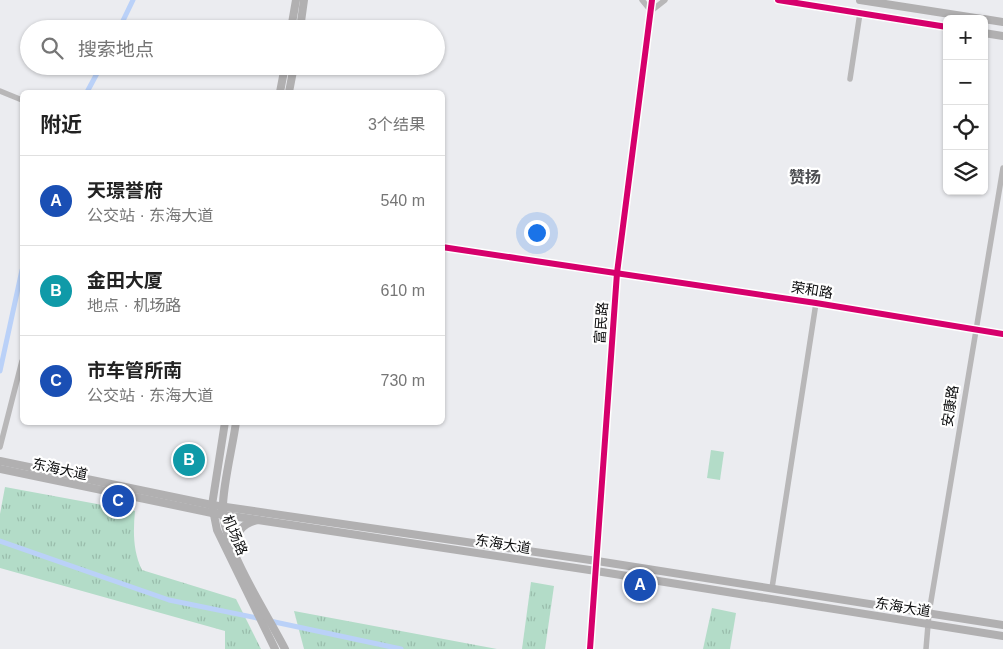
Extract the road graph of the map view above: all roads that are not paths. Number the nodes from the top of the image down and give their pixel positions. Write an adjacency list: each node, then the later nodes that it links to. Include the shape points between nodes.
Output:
1 (296, 0): 12 (main road)
2 (304, 0): 13 (main road)
3 (642, 0): 9 (street)
4 (652, 0): 9 (street, 富民路)
5 (665, 0): 9 (street)
6 (778, 0): 10 (main road)
7 (860, 0): 8 (main road)
8 (865, 0): 11 (main road)
9 (651, 11): 28 (street, 富民路)
10 (860, 13): 16 (main road); 21 (street)
11 (958, 15)
12 (293, 20)
13 (301, 20)
14 (988, 20): 15 (main road)
15 (1003, 22)
16 (943, 26)
17 (988, 34): 18 (main road)
18 (1003, 36)
19 (283, 75): 22 (main road)
20 (292, 75): 23 (main road)
21 (850, 79)
22 (280, 90)
23 (289, 90)
24 (0, 91): 25 (street)
25 (20, 99)
26 (1003, 168): 30 (street, 安康路)
27 (445, 247): 28 (street, 荣和路)
28 (617, 273): 29 (street, 荣和路); 42 (street, 富民路)
29 (816, 303): 30 (street, 荣和路); 44 (street)
30 (976, 330): 31 (street, 荣和路); 45 (street, 安康路)
31 (1003, 334)
32 (20, 369): 35 (street)
33 (225, 425): 38 (main road, 机场路)
34 (236, 425): 39 (main road, 机场路)
35 (0, 447)
36 (0, 461): 38 (main road, 东海大道)
37 (0, 469): 38 (main road, 东海大道)
38 (212, 509): 39 (main road, 东海大道); 49 (main road, 机场路, via 217,530)
39 (223, 510): 40 (main road, 东海大道); 41 (main road, 机场路); 42 (main road, 东海大道)
40 (262, 520): 41 (main road, via 246,524 239,530); 43 (main road, 东海大道)
41 (235, 550): 50 (main road, 机场路)
42 (597, 561): 43 (street, 富民路); 44 (main road, 东海大道)
43 (596, 570): 46 (main road, 东海大道); 51 (street, 富民路)
44 (772, 588): 45 (main road, 东海大道)
45 (928, 613): 46 (street, 安康路); 47 (main road, 东海大道)
46 (927, 623): 48 (main road, 东海大道); 52 (street, 安康路)
47 (1003, 625)
48 (1003, 636)
49 (274, 647)
50 (284, 647)
51 (590, 649)
52 (926, 649)

